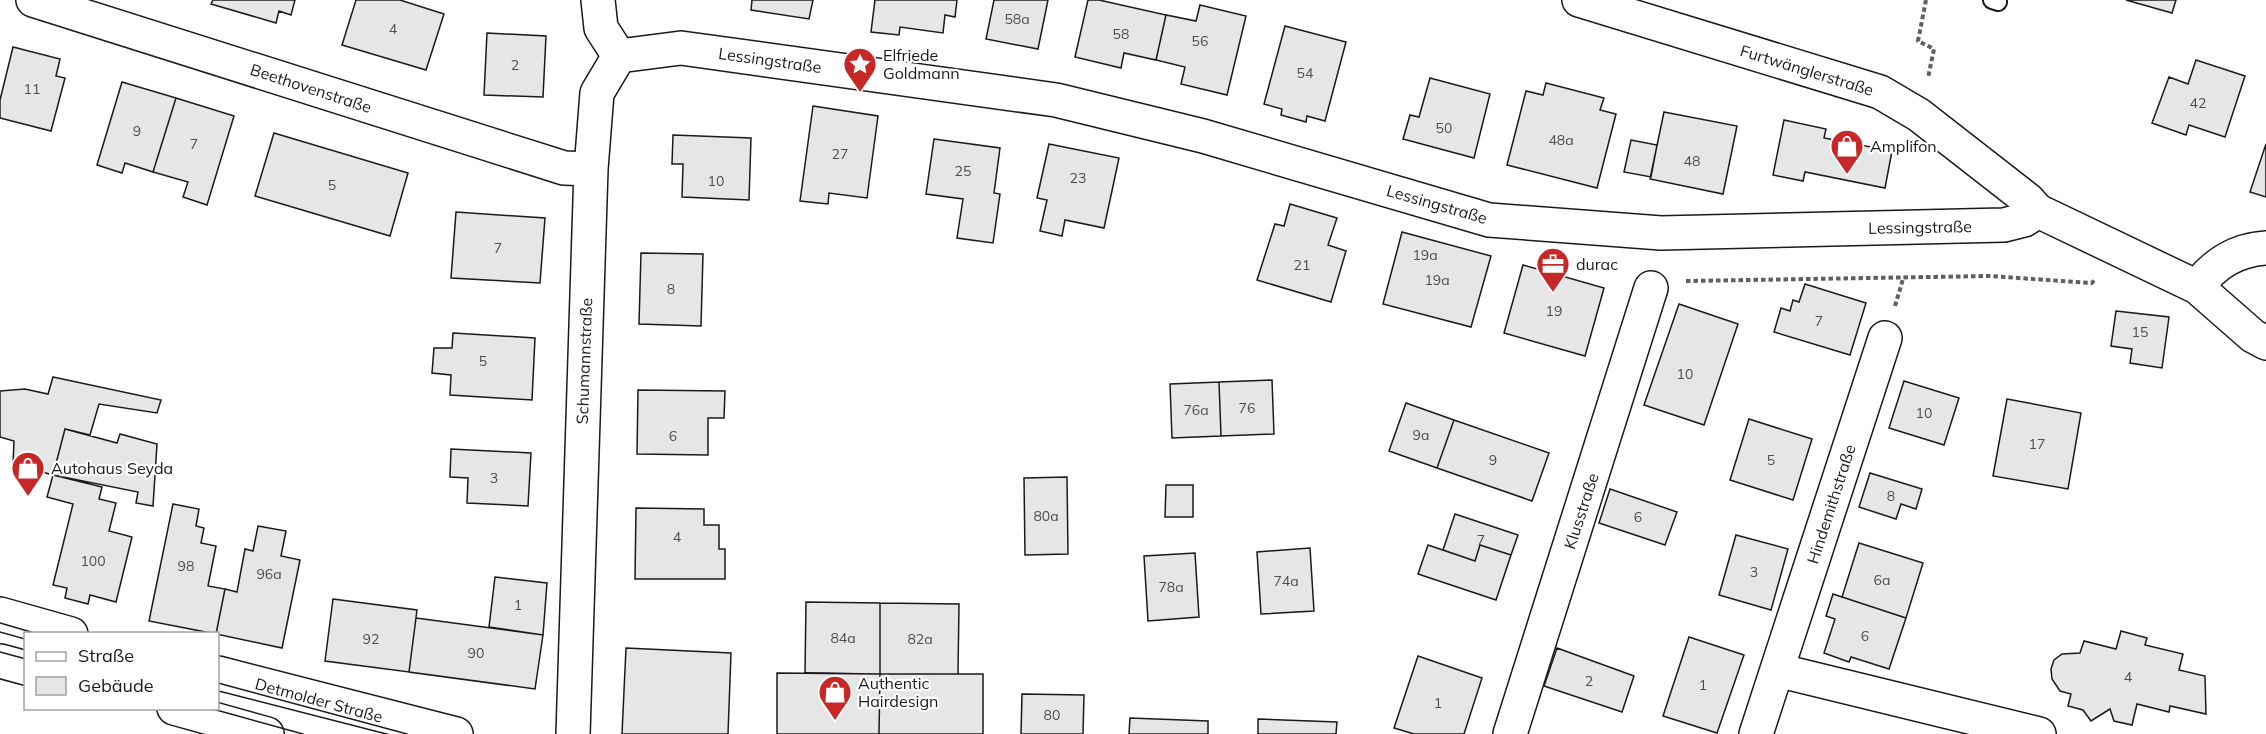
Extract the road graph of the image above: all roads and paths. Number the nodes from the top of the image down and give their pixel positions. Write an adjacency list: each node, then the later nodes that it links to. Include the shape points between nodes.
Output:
1 (33, 0): 7 (street, Beethovenstraße, via 564,168)
2 (598, 0): 5 (street, via 601,28)
3 (1579, 0): 6 (street, Furtwänglerstraße, via 1880,92)
4 (1926, 0): 6 (path, via 1918,41 1934,50)
5 (619, 56): 7 (street, Schumannstraße, via 597,93); 8 (street, Lessingstraße, via 681,48 1056,99 1203,136 1489,220 1661,233 2004,225)
6 (1919, 115): 8 (street, Furtwänglerstraße)
7 (591, 169): 24 (street, Schumannstraße)
8 (2038, 211): 9 (street)
9 (2113, 246): 11 (street); 12 (path, via 2092,283 1989,276 1701,280 1669,282 1661,290)
10 (2266, 248): 11 (street, via 2230,255 2208,272)
11 (2197, 287): 14 (street)
12 (1651, 288): 25 (street, Klusstraße)
13 (1885, 338): 19 (street, Hindemithstraße)
14 (2266, 343)
15 (0, 614): 16 (street)
16 (67, 632)
17 (0, 661): 18 (street)
18 (24, 667)
19 (1777, 670): 26 (street, Hindemithstraße); 27 (street)
20 (219, 673): 23 (street, Detmolder Straße)
21 (181, 710): 22 (street)
22 (267, 734)
23 (456, 734)
24 (573, 734)
25 (1510, 734)
26 (1756, 734)
27 (2039, 734)

